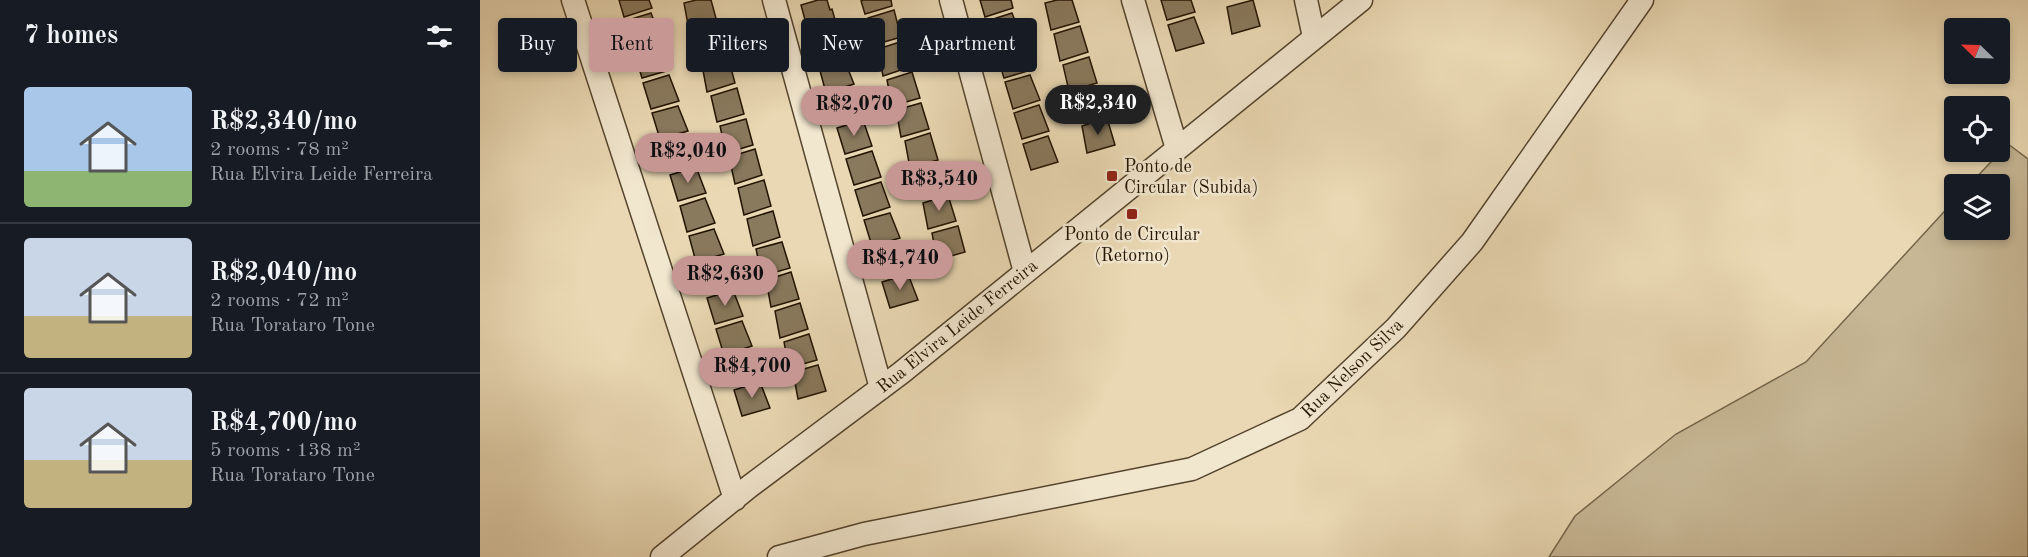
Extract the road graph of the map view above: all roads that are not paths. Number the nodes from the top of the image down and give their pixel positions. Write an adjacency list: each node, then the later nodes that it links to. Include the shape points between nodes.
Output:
1 (573, 0): 12 (street)
2 (774, 0): 11 (street)
3 (951, 0): 10 (street)
4 (1133, 0): 9 (street)
5 (1306, 0): 8 (street)
6 (1360, 0): 8 (street, Rua Elvira Leide Ferreira)
7 (1642, 0): 14 (street, Rua Nelson Silva, via 1472,242 1396,328 1300,419 1192,469 864,534)
8 (1314, 37): 9 (street, Rua Elvira Leide Ferreira)
9 (1177, 149): 10 (street, Rua Elvira Leide Ferreira)
10 (1025, 272): 11 (street, Rua Elvira Leide Ferreira)
11 (881, 388): 12 (street, Rua Elvira Leide Ferreira)
12 (735, 499): 13 (street, Rua Elvira Leide Ferreira)
13 (662, 557)
14 (779, 557)

